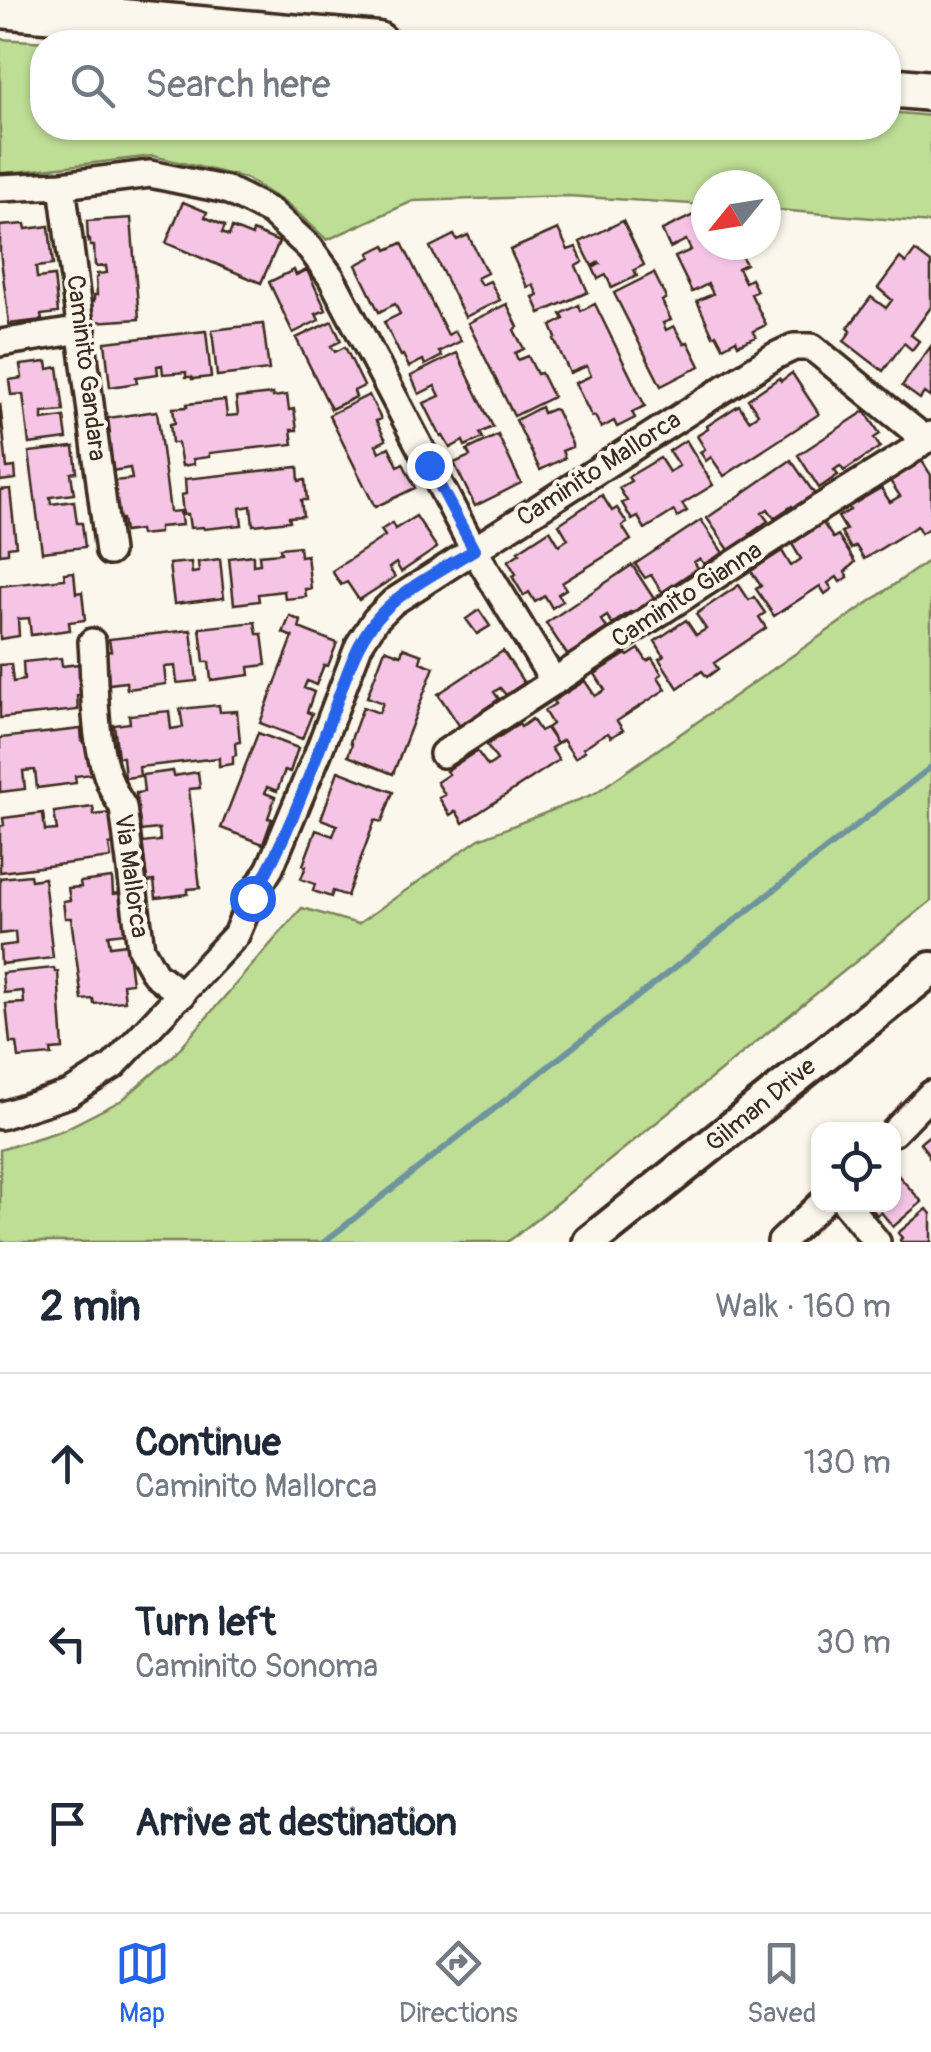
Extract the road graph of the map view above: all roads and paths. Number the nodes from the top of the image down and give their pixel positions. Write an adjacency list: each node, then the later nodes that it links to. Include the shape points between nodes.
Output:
1 (0, 8): 2 (highway)
2 (245, 30)
3 (901, 89): 4 (highway)
4 (931, 91)
5 (62, 184): 6 (street); 7 (street, Caminito Gandara); 10 (street, via 150,174 227,190 270,212 331,276)
6 (0, 188)
7 (82, 330): 8 (street); 11 (street, Caminito Gandara)
8 (0, 343)
9 (928, 438): 10 (street, Caminito Mallorca, via 812,347 794,348); 13 (street, Caminito Gianna)
10 (474, 550): 13 (street); 16 (street, Caminito Mallorca, via 375,620 270,868 236,934)
11 (108, 552)
12 (92, 642): 16 (street, Via Mallorca, via 100,749 123,807 141,949 154,974)
13 (554, 682): 14 (street, Caminito Gianna)
14 (443, 754)
15 (931, 969): 22 (main road, Gilman Drive)
16 (182, 995): 18 (street, via 113,1066 69,1094)
17 (931, 1094): 19 (street)
18 (0, 1116)
19 (901, 1125)
20 (813, 1212): 23 (street)
21 (853, 1212): 24 (street)
22 (590, 1242)
23 (781, 1242)
24 (877, 1242)

